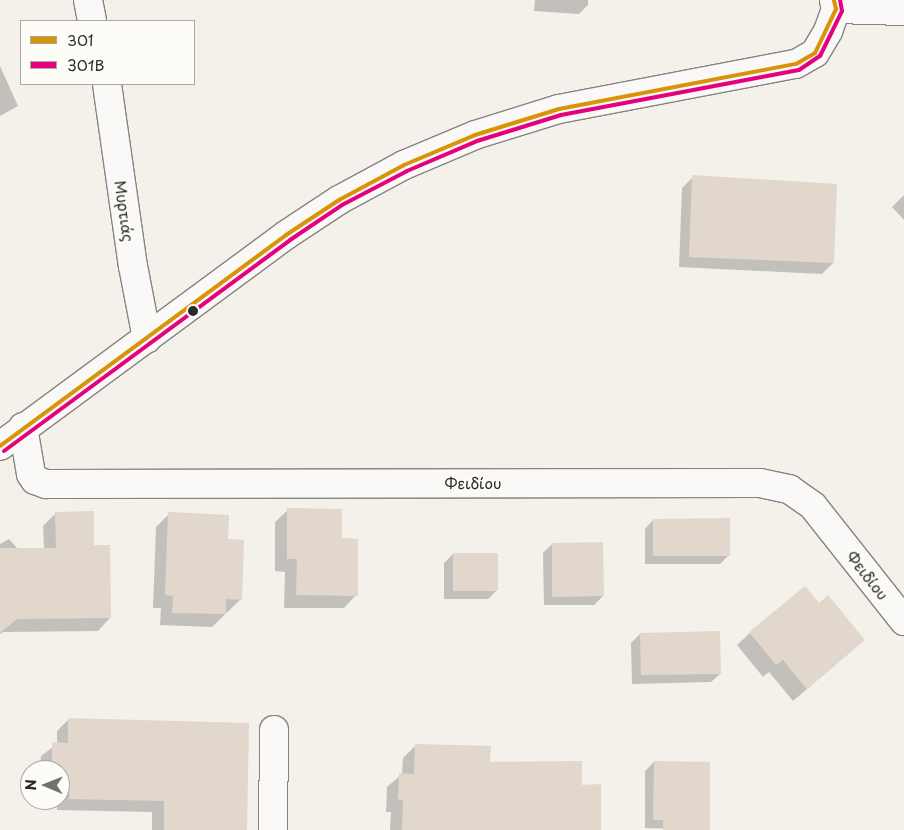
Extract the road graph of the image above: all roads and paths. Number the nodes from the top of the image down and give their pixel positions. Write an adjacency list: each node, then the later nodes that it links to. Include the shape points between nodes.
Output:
1 (88, 0): 4 (street)
2 (835, 4): 3 (street); 6 (street, via 815,53 796,64 559,109 474,135 404,166 339,200 286,235)
3 (904, 11)
4 (92, 20)
5 (107, 85): 6 (street, Μυρτιάς, via 133,266)
6 (147, 339): 7 (street)
7 (23, 427): 8 (street); 9 (street, Φειδίου, via 31,474 35,480 46,484 760,482 790,489 813,506)
8 (0, 446)
9 (904, 621)
10 (274, 730): 11 (street)
11 (273, 830)

